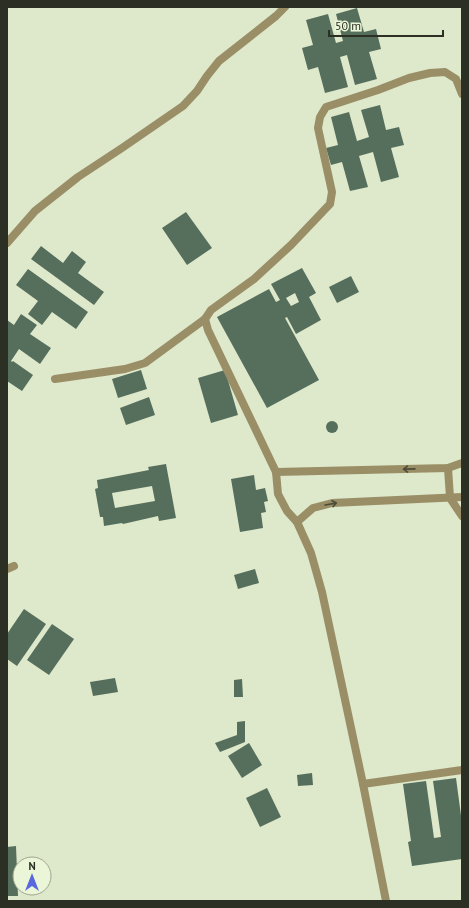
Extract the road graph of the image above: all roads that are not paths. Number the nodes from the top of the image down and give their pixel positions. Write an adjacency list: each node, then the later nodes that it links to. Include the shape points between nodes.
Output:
1 (285, 7): 3 (street, via 219,62 183,106 78,177 35,211)
2 (462, 94): 4 (street, via 456,79 445,72 430,73 326,108 320,117 318,128 332,192 330,204 291,245 254,279 211,310)
3 (7, 243)
4 (205, 319): 5 (street, via 144,363 125,369); 8 (street)
5 (55, 380)
6 (462, 463): 7 (street)
7 (448, 468): 8 (street, one-way to 8); 10 (street)
8 (276, 472): 12 (street, via 278,494 287,511)
9 (462, 497): 10 (street)
10 (450, 498): 11 (street); 12 (street, one-way to 10, via 313,508 332,503)
11 (462, 516)
12 (297, 522): 14 (street, via 311,553 322,592)
13 (462, 770): 14 (street)
14 (363, 784): 15 (street)
15 (386, 901)

